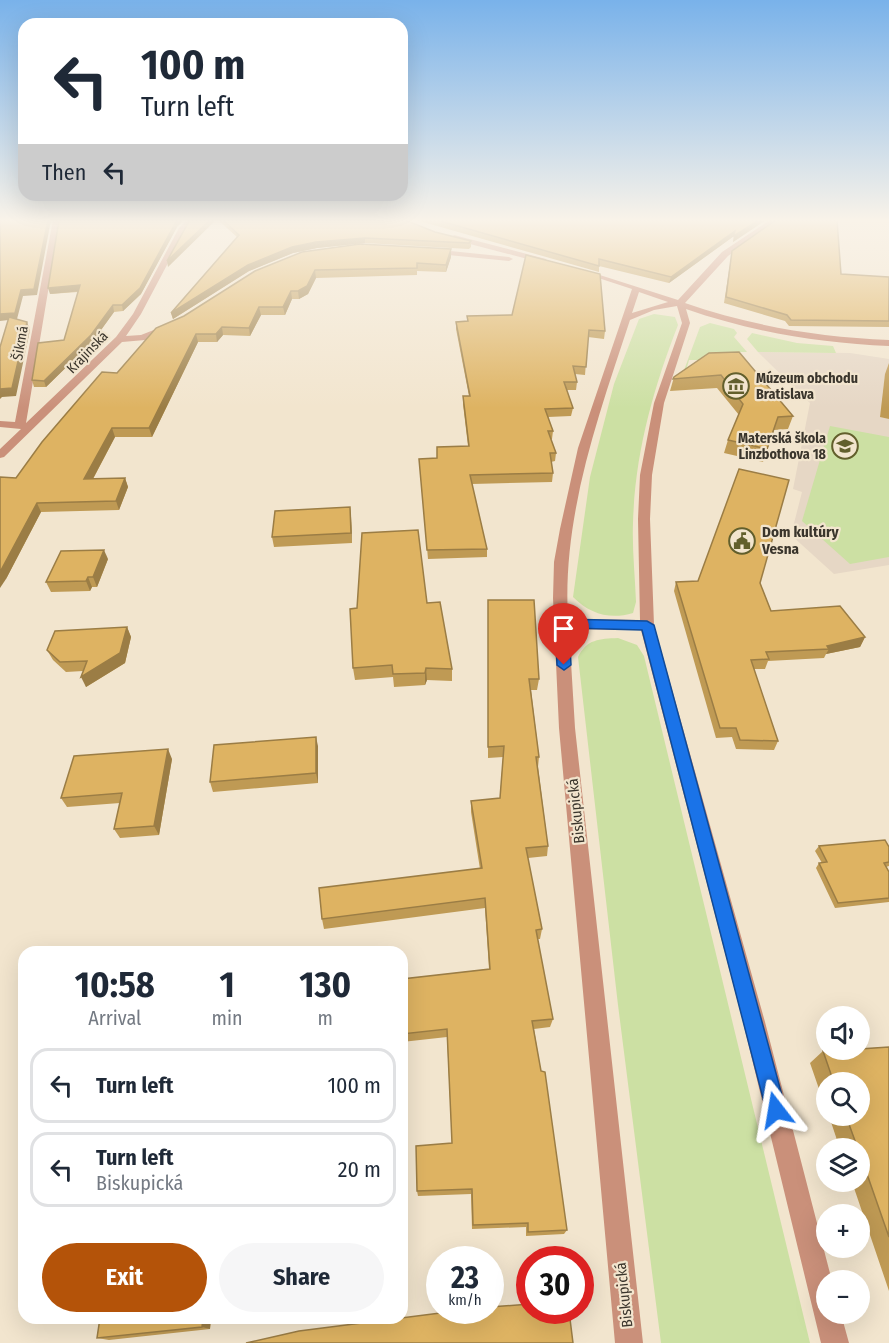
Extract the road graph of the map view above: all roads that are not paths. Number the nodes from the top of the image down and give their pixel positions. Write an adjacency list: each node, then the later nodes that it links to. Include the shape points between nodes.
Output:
1 (48, 283): 12 (street, Šikmá)
2 (154, 283): 9 (street, Krajinská)
3 (619, 283): 5 (street)
4 (699, 283): 6 (street)
5 (636, 288): 6 (street); 7 (street, Biskupická)
6 (680, 303): 7 (street); 10 (street, via 785,334); 15 (street, via 686,323 659,403 646,475)
7 (627, 318): 14 (street, Biskupická, via 583,448 561,562)
8 (175, 324): 9 (street, via 147,336)
9 (118, 339): 12 (street, Krajinská)
10 (889, 343)
11 (0, 424): 12 (street)
12 (26, 425): 13 (street, Krajinská)
13 (0, 454)
14 (562, 624): 15 (street); 18 (street, Biskupická, via 567,728)
15 (647, 625): 16 (street)
16 (816, 1270)
17 (830, 1324): 19 (street)
18 (629, 1343)
19 (835, 1343)

